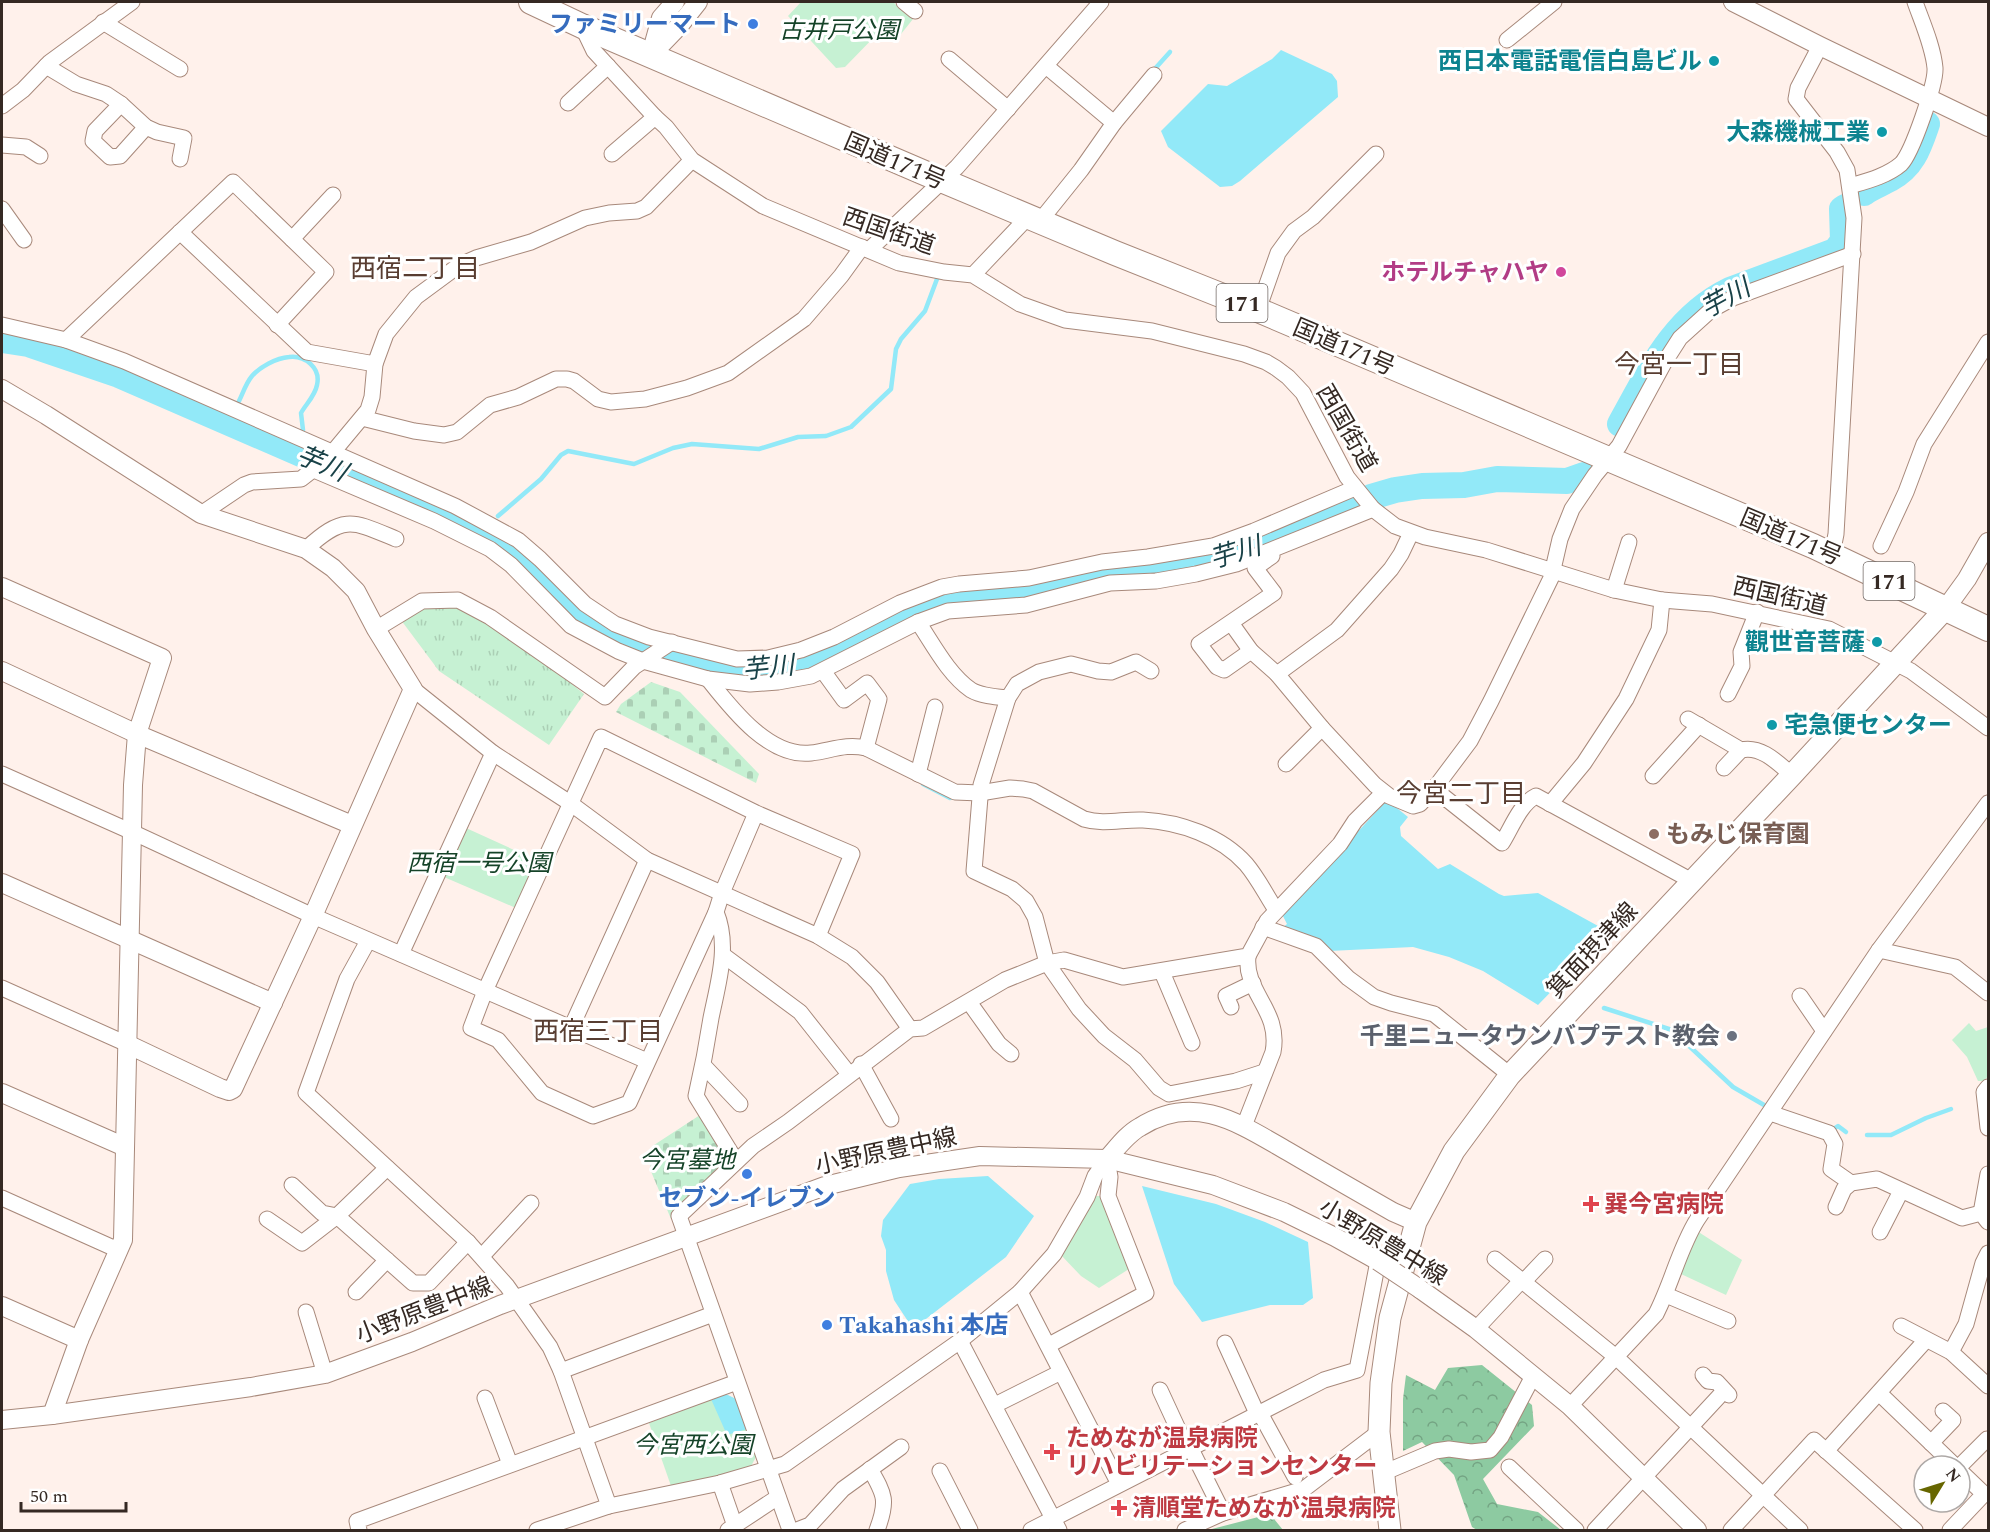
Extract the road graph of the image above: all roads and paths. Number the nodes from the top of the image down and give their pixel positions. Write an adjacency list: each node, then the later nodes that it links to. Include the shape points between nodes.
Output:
1 (132, 2): 9 (street)
2 (531, 2): 10 (highway, 国道171号 / 171)
3 (675, 2): 13 (street, via 661,18)
4 (698, 2): 13 (street)
5 (1101, 2): 17 (street)
6 (1554, 2): 11 (street)
7 (1733, 2): 12 (street)
8 (1915, 2): 20 (street, via 1934,60)
9 (103, 22): 15 (street); 18 (street)
10 (582, 26): 13 (highway, 国道171号 / 171); 16 (street, 西国街道, via 594,51)
11 (1507, 40)
12 (1820, 46): 20 (street); 36 (street, via 1796,99 1837,152)
13 (651, 55): 35 (highway, 国道171号 / 171)
14 (950, 59): 24 (street)
15 (46, 66): 22 (street, via 76,84 106,93); 23 (street)
16 (608, 66): 21 (street); 25 (street, 西国街道)
17 (1046, 66): 24 (street); 26 (street)
18 (180, 69)
19 (1155, 75): 26 (street)
20 (1928, 98): 28 (street); 36 (street, via 1902,162 1886,173)
21 (568, 103)
22 (121, 104): 27 (street); 27 (street, via 95,131 93,141 110,156 120,156)
23 (2, 106)
24 (1008, 109): 35 (street)
25 (655, 117): 30 (street); 34 (street, 西国街道)
26 (1114, 123): 39 (street, via 1081,171)
27 (146, 127): 33 (street, via 184,138)
28 (1989, 127)
29 (2, 145): 32 (street, via 26,147)
30 (612, 154)
31 (1376, 154): 46 (street, via 1294,231 1278,253)
32 (40, 156)
33 (180, 159)
34 (692, 160): 43 (street, 西国街道, via 763,206); 51 (street, via 642,209 585,218 531,242 458,266 414,299 386,334)
35 (943, 181): 39 (highway, 国道171号 / 171); 43 (street)
36 (1850, 186): 44 (street)
37 (333, 195): 41 (street)
38 (2, 209): 42 (street)
39 (1034, 219): 45 (street); 46 (highway, 国道171号 / 171)
40 (180, 232): 41 (street, via 233,182); 48 (street); 49 (street)
41 (292, 239): 48 (street, via 326,272)
42 (24, 240)
43 (866, 248): 45 (street, 西国街道, via 899,263); 53 (street, via 804,318 728,373 687,388 645,399 611,402 598,399 571,380 556,379 493,404 450,434)
44 (1853, 254): 55 (street, via 1733,298 1702,318 1669,355 1619,446); 67 (street)
45 (973, 275): 57 (street, 西国街道, via 1020,304 1065,320 1152,331 1266,362 1303,393)
46 (1257, 310): 55 (highway, 国道171号 / 171)
47 (2, 325): 49 (street)
48 (278, 325): 51 (street, via 307,352)
49 (66, 339): 54 (street, via 124,361)
50 (1989, 342): 64 (street, via 1924,444)
51 (375, 364): 53 (street, via 372,398)
52 (2, 389): 59 (street)
53 (362, 418): 54 (street)
54 (330, 455): 56 (street); 78 (street, via 496,527 533,552 605,619)
55 (1607, 459): 67 (highway, 国道171号 / 171); 68 (street, via 1572,509)
56 (315, 469): 59 (street, via 297,481 244,485); 80 (street, via 490,549 571,626 602,643)
57 (1357, 491): 58 (street, 西国街道); 78 (street, via 1198,549 1102,561 1015,581 942,587 813,646 778,657 737,659)
58 (1371, 507): 60 (street, 西国街道); 65 (street)
59 (201, 514): 66 (street)
60 (1411, 533): 68 (street, 西国街道); 85 (street, via 1391,569 1337,630)
61 (396, 539): 66 (street, via 360,524 346,523 323,533)
62 (1629, 542): 70 (street)
63 (1989, 542): 72 (street)
64 (1881, 546)
65 (1281, 547): 74 (street, via 1196,574 1110,583 1039,602 948,611); 75 (street, via 1255,568 1274,593)
66 (306, 549): 76 (street, via 356,591)
67 (1832, 554): 72 (highway, 国道171号 / 171)
68 (1552, 570): 70 (street, 西国街道); 103 (street, via 1470,741)
69 (2, 586): 93 (street, via 162,658)
70 (1614, 590): 71 (street, 西国街道)
71 (1662, 600): 73 (street, 西国街道); 108 (street, via 1659,630 1626,699 1584,763)
72 (1946, 608): 77 (highway, 国道171号 / 171); 81 (main road, 箕面摂津線)
73 (1757, 612): 81 (street, 西国街道, via 1828,629); 88 (street, via 1741,652 1742,666)
74 (918, 622): 82 (street); 89 (street, via 955,675 972,691)
75 (1231, 623): 79 (street); 79 (street, via 1199,644 1224,670)
76 (376, 629): 80 (street, via 422,601 458,600 490,617 605,698); 87 (street)
77 (1989, 629)
78 (668, 645): 80 (street)
79 (1251, 651): 85 (street)
80 (646, 659): 86 (street)
81 (1895, 663): 92 (street, 西国街道); 101 (main road, 箕面摂津線)
82 (823, 671): 86 (street, via 762,683); 94 (street, via 844,700 867,683 879,699)
83 (1151, 671): 89 (street, via 1136,662 1111,672 1071,664 1039,672 1017,684)
84 (2, 672): 93 (street)
85 (1277, 674): 91 (street)
86 (708, 679): 94 (street, via 756,731 780,748 801,753 846,746)
87 (413, 689): 96 (street); 110 (street)
88 (1728, 694)
89 (1008, 698): 104 (street)
90 (935, 707): 100 (street)
91 (1322, 728): 97 (street); 105 (street)
92 (1989, 728)
93 (137, 734): 110 (street); 111 (street)
94 (866, 748): 100 (street)
95 (1741, 750): 98 (street); 101 (street, via 1750,748 1767,755); 102 (street, via 1694,722)
96 (493, 753): 106 (street); 124 (street)
97 (1286, 764)
98 (1725, 768)
99 (2, 774): 111 (street)
100 (918, 774): 104 (street, via 955,792)
101 (1792, 775): 113 (main road, 箕面摂津線)
102 (1653, 776)
103 (1434, 789): 105 (street, via 1413,806); 108 (street, via 1502,843 1531,799 1536,796)
104 (980, 793): 116 (street, via 1023,789 1093,822 1140,819 1191,830 1224,845 1243,862); 127 (street, via 974,871 1012,889 1026,901 1035,917)
105 (1383, 793): 116 (street)
106 (570, 803): 109 (street, via 601,737); 112 (street); 131 (street)
107 (1989, 803): 123 (street)
108 (1550, 804): 113 (street)
109 (756, 813): 115 (street); 120 (street, via 852,854)
110 (352, 825): 118 (street)
111 (132, 832): 118 (street); 121 (street)
112 (647, 860): 115 (street); 137 (street)
113 (1692, 881): 148 (main road, 箕面摂津線)
114 (2, 883): 121 (street)
115 (722, 893): 117 (street); 120 (street)
116 (1276, 910): 119 (street)
117 (716, 912): 125 (street, via 722,927); 143 (street)
118 (313, 916): 122 (street); 135 (street)
119 (1263, 927): 126 (street); 148 (street, via 1316,946 1374,997 1434,1014)
120 (818, 936): 138 (street, via 852,957 877,982)
121 (130, 939): 135 (street); 141 (street)
122 (368, 940): 124 (street); 159 (street, via 347,979 306,1093)
123 (1879, 950): 132 (street, via 1955,966); 139 (street)
124 (401, 954): 131 (street)
125 (723, 955): 145 (street); 147 (street, via 800,1012)
126 (1248, 956): 128 (street); 129 (street)
127 (1047, 963): 128 (street, via 1064,960 1123,977); 134 (street, via 1005,980); 146 (street, via 1087,1017 1169,1094)
128 (1162, 972): 140 (street)
129 (1253, 983): 136 (street, via 1226,996); 146 (street, via 1275,1033 1273,1052)
130 (2, 988): 141 (street)
131 (485, 992): 137 (street); 143 (street, via 471,1028 498,1040 542,1093 593,1116 629,1103)
132 (1989, 993)
133 (1800, 996): 139 (street)
134 (969, 1002): 138 (street, via 923,1028); 142 (street, via 999,1044)
135 (273, 1003): 141 (street, via 231,1090)
136 (1231, 1007)
137 (571, 1028): 143 (street)
138 (910, 1029): 144 (street)
139 (1824, 1031): 152 (street)
140 (1192, 1043)
141 (127, 1044): 156 (street)
142 (1011, 1054)
143 (647, 1061)
144 (861, 1064): 147 (street); 153 (street)
145 (704, 1066): 151 (street); 158 (street, via 696,1096)
146 (1264, 1072): 154 (street)
147 (849, 1074): 158 (street)
148 (1510, 1075): 170 (main road, 箕面摂津線, via 1454,1151)
149 (1989, 1087): 155 (street, via 1984,1092)
150 (2, 1093): 156 (street)
151 (740, 1104)
152 (1770, 1113): 161 (street, via 1829,1133 1835,1144 1831,1169); 184 (street, via 1686,1238)
153 (891, 1119)
154 (1244, 1126): 157 (street, via 1215,1114 1188,1112 1162,1117 1139,1127); 170 (street)
155 (1989, 1128)
156 (125, 1147): 174 (street, via 123,1240)
157 (1107, 1158): 172 (street, 小野原豊中線, via 980,1156 899,1168 825,1186); 180 (street, 小野原豊中線, via 1223,1189 1284,1212); 183 (street, via 1054,1254); 196 (street, via 1108,1196 1146,1293)
158 (736, 1161): 172 (street, via 679,1216)
159 (387, 1168): 167 (street); 173 (street)
160 (1989, 1174): 168 (street)
161 (1851, 1183): 163 (street, via 1877,1179); 166 (street)
162 (292, 1185): 167 (street, via 322,1213)
163 (1901, 1191): 168 (street, via 1962,1218); 171 (street)
164 (2, 1198): 174 (street)
165 (531, 1203): 176 (street)
166 (1836, 1207)
167 (337, 1216): 169 (street, via 302,1243); 179 (street)
168 (1985, 1217)
169 (267, 1219)
170 (1416, 1222): 216 (main road, 箕面摂津線, via 1390,1318)
171 (1880, 1232)
172 (686, 1237): 185 (street, 小野原豊中線); 188 (street)
173 (468, 1242): 176 (street); 179 (street, via 429,1283 413,1283)
174 (118, 1250): 192 (street)
175 (1989, 1253): 197 (street, via 1966,1324)
176 (482, 1256): 185 (street)
177 (1494, 1259): 181 (street)
178 (1545, 1259): 181 (street)
179 (387, 1260): 182 (street)
180 (1378, 1261): 191 (street, 小野原豊中線, bridge); 212 (street, via 1357,1370 1324,1380)
181 (1521, 1281): 191 (street); 198 (street)
182 (356, 1292)
183 (1020, 1292): 194 (street); 196 (street)
184 (1666, 1295): 189 (street); 198 (street, via 1656,1314)
185 (518, 1300): 199 (street, via 550,1347); 201 (street, 小野原豊中線)
186 (2, 1306): 192 (street)
187 (306, 1312): 201 (street)
188 (713, 1314): 199 (street); 204 (street)
189 (1728, 1321)
190 (1901, 1326): 193 (street)
191 (1476, 1329): 203 (street, 小野原豊中線)
192 (79, 1340): 213 (street)
193 (1926, 1340): 197 (street); 207 (street)
194 (960, 1341): 209 (street); 227 (street, via 784,1464)
195 (1225, 1343): 212 (street)
196 (1048, 1345): 200 (street)
197 (1951, 1352): 205 (street)
198 (1616, 1357): 210 (street); 215 (street)
199 (561, 1371): 217 (street)
200 (1061, 1372): 209 (street); 235 (street)
201 (325, 1374): 213 (street, 小野原豊中線)
202 (1703, 1375): 215 (street, via 1727,1393)
203 (1533, 1376): 210 (street, 小野原豊中線); 230 (street, via 1490,1450 1435,1451)
204 (737, 1382): 217 (street); 227 (street)
205 (1989, 1386)
206 (1160, 1390): 221 (street)
207 (1879, 1393): 219 (street); 222 (street)
208 (485, 1398): 225 (street)
209 (995, 1405): 242 (street)
210 (1570, 1406): 232 (street, 小野原豊中線)
211 (1943, 1411): 219 (street, via 1953,1420)
212 (1260, 1413): 221 (street); 231 (street)
213 (52, 1415): 214 (street, 小野原豊中線)
214 (2, 1420)
215 (1690, 1427): 232 (street); 236 (street)
216 (1379, 1432): 230 (main road, 箕面摂津線); 240 (street, via 1304,1489)
217 (585, 1438): 225 (street); 238 (street)
218 (1988, 1439): 224 (street)
219 (1931, 1443): 223 (street)
220 (901, 1447): 228 (street)
221 (1191, 1449): 235 (street); 240 (street)
222 (1826, 1451): 236 (street, via 1814,1440); 259 (street)
223 (1942, 1454)
224 (1972, 1454)
225 (510, 1464): 246 (street, via 357,1521)
226 (1509, 1467): 254 (street)
227 (767, 1469): 234 (street); 237 (street)
228 (870, 1469): 248 (street, via 843,1489 810,1525); 249 (street, via 883,1491 884,1510)
229 (940, 1471): 250 (street)
230 (1383, 1473): 253 (main road, 箕面摂津線)
231 (1295, 1477)
232 (1643, 1477): 255 (street); 256 (street, 小野原豊中線)
233 (1972, 1482): 239 (street, via 1984,1494)
234 (720, 1483): 238 (street); 243 (street)
235 (1119, 1484): 242 (street)
236 (1762, 1495): 257 (street); 258 (street)
237 (778, 1497): 243 (street); 247 (street)
238 (609, 1506): 245 (street)
239 (1972, 1509)
240 (1223, 1513): 252 (street)
241 (1968, 1514): 244 (street)
242 (1057, 1525): 251 (street)
243 (732, 1528)
244 (1956, 1528)
245 (547, 1529)
246 (359, 1530)
247 (790, 1530)
248 (797, 1530)
249 (877, 1530)
250 (970, 1530)
251 (1031, 1530)
252 (1185, 1530)
253 (1390, 1530)
254 (1576, 1530)
255 (1595, 1530)
256 (1697, 1530)
257 (1731, 1530)
258 (1800, 1530)
259 (1915, 1530)

